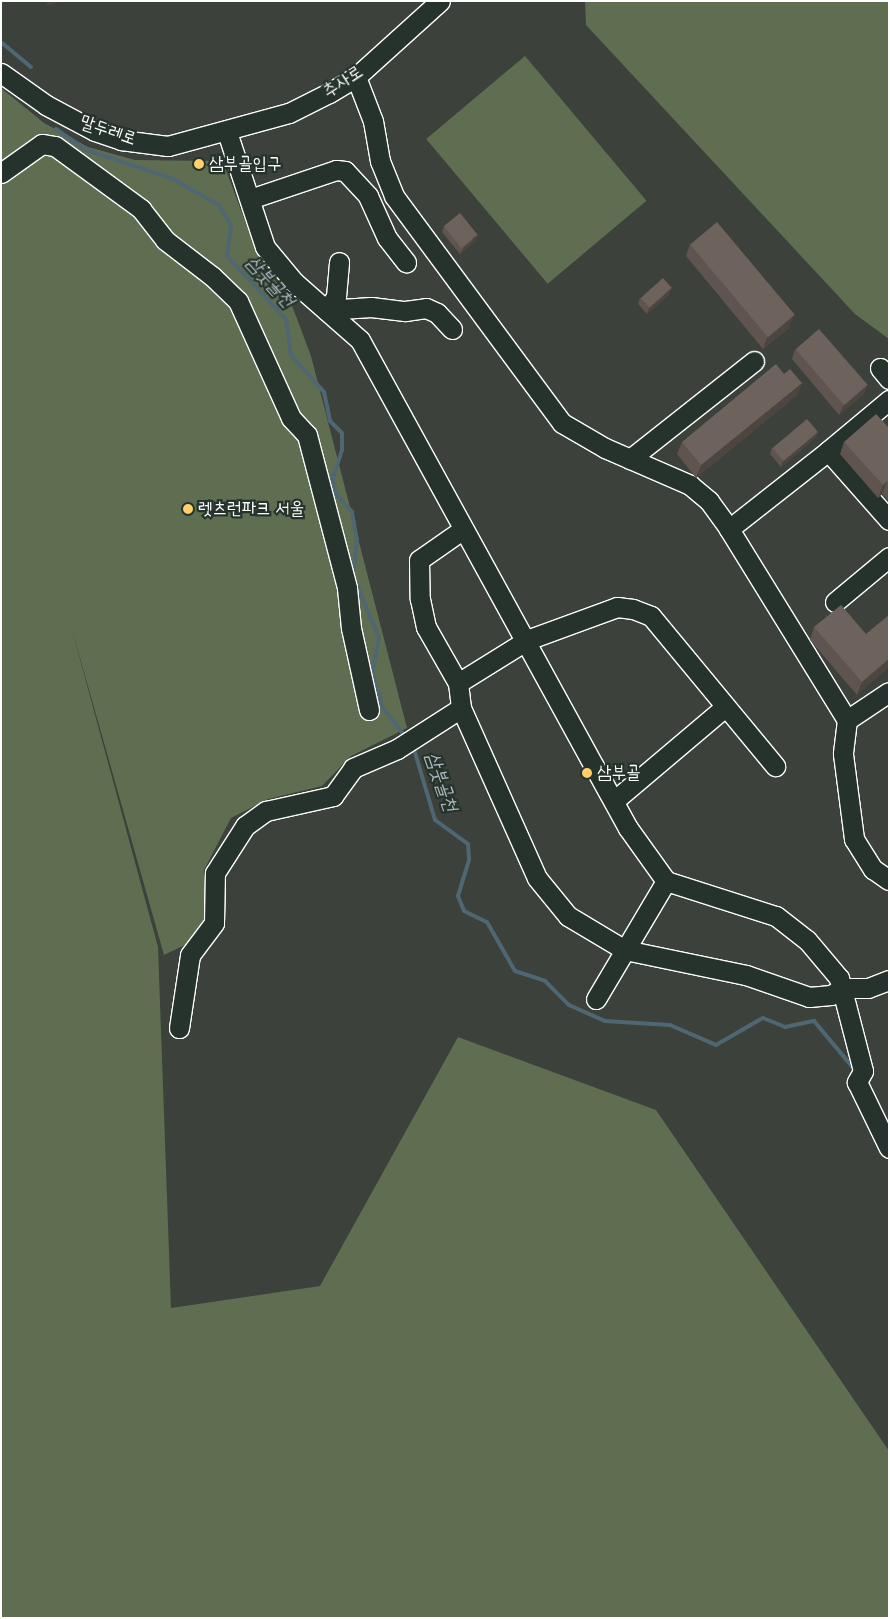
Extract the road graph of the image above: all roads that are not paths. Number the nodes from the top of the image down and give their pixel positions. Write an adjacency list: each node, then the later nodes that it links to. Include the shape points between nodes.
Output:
1 (440, 1): 3 (street, 추사로)
2 (1, 73): 4 (street, 말두레로, via 46,105 95,131 121,140 168,146)
3 (356, 76): 4 (street, 추사로, via 289,113); 14 (street, via 373,121 380,161 394,196 562,423)
4 (227, 132): 6 (street)
5 (1, 173): 25 (street, via 42,144 55,146 141,209 165,240 212,276 238,301 288,411 307,435 347,588 351,628)
6 (250, 199): 8 (street, via 336,170 345,171 368,196 387,238); 9 (street, via 265,247 274,261)
7 (339, 262): 9 (street, via 336,297)
8 (406, 262)
9 (326, 310): 10 (street, via 426,308 436,312); 17 (street, via 360,340)
10 (452, 328)
11 (754, 361): 14 (street)
12 (889, 400): 13 (street)
13 (828, 451): 15 (street); 16 (street)
14 (630, 459): 16 (street, via 690,485 709,502)
15 (889, 520)
16 (729, 529): 26 (street)
17 (462, 530): 20 (street); 21 (street, via 419,560 420,599 426,628)
18 (889, 557): 19 (street)
19 (835, 602)
20 (527, 640): 21 (street); 23 (street, via 617,607 633,609 651,616); 28 (street)
21 (458, 683): 24 (street)
22 (889, 692): 26 (street)
23 (725, 707): 27 (street); 28 (street)
24 (461, 708): 31 (street, via 537,878 568,916); 35 (street, via 397,750 353,768 333,796 266,812 244,826 215,873 214,923 190,955)
25 (369, 710)
26 (847, 720): 29 (street, via 843,754 854,839 873,869)
27 (774, 766)
28 (615, 800): 30 (street, via 628,828)
29 (889, 880)
30 (666, 881): 31 (street); 33 (street, via 776,916 807,940 839,978)
31 (625, 950): 33 (street, via 746,975 809,998 831,995); 34 (street)
32 (889, 980): 33 (street, via 868,988)
33 (843, 988): 36 (street, via 860,1076)
34 (596, 998)
35 (179, 1028)
36 (889, 1148)

